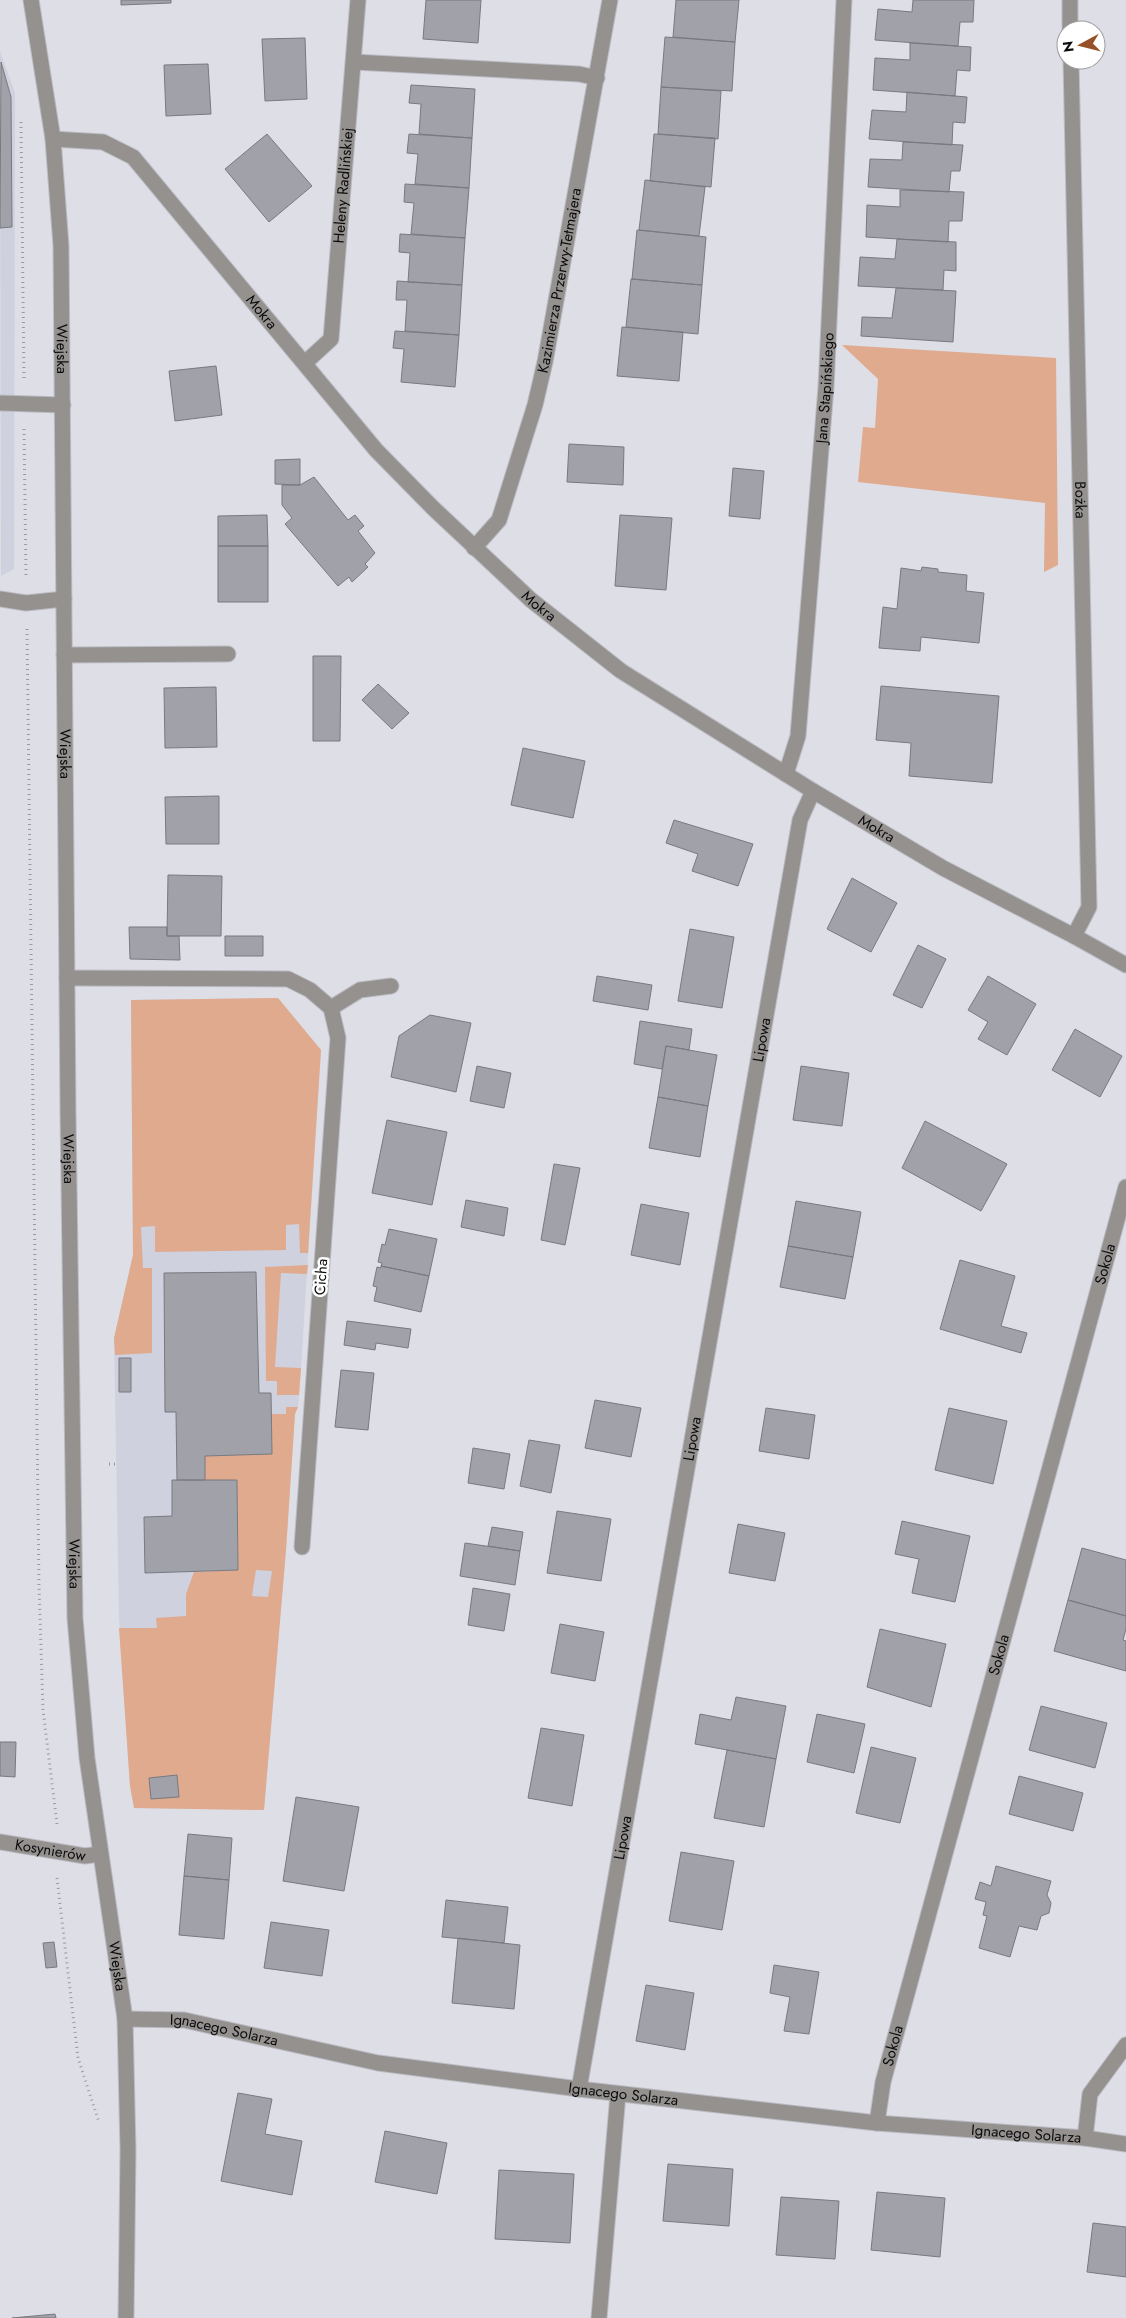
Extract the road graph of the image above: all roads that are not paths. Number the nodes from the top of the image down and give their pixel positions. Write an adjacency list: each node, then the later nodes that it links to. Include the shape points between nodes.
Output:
1 (31, 0): 10 (street, Wiejska)
2 (358, 0): 7 (street, Heleny Radlińskiej)
3 (610, 0): 9 (street, Kazimierza Przerwy-Tetmajera)
4 (844, 0): 19 (street, Jana Stapińskiego, via 826,387 798,736)
5 (1070, 0): 6 (street)
6 (1070, 20)
7 (354, 62): 9 (street, via 578,74); 11 (street, Heleny Radlińskiej, via 331,339)
8 (1071, 70): 21 (street, Bożka, via 1089,907)
9 (597, 78): 14 (street, Kazimierza Przerwy-Tetmajera, via 536,405 499,520)
10 (53, 139): 11 (street, Mokra, via 103,142 133,156); 13 (street, Wiejska, via 60,246)
11 (306, 362): 14 (street, Mokra, via 376,450)
12 (0, 403): 13 (street)
13 (63, 405): 16 (street, Wiejska)
14 (474, 548): 19 (street, Mokra, via 531,600 621,671)
15 (0, 599): 16 (street, via 26,603)
16 (64, 599): 18 (street, Wiejska)
17 (228, 654): 18 (street)
18 (64, 655): 23 (street, Wiejska)
19 (786, 774): 20 (street, Mokra)
20 (813, 791): 21 (street, Mokra, via 943,868); 32 (street, Lipowa, via 800,820)
21 (1074, 936): 22 (street, Mokra)
22 (1126, 966)
23 (67, 978): 25 (street, via 288,979 310,990); 29 (street, Wiejska, via 75,1618 86,1758)
24 (391, 986): 25 (street, via 360,990)
25 (331, 1008): 27 (street, Cicha, via 338,1038)
26 (1126, 1187): 34 (street, Sokola, via 883,2082)
27 (302, 1547)
28 (0, 1842): 29 (street, Kosynierów, via 57,1853)
29 (100, 1854): 30 (street, Wiejska)
30 (125, 2019): 32 (street, Ignacego Solarza, via 184,2020 378,2063); 37 (street, Wiejska, via 128,2150)
31 (1126, 2045): 35 (street, via 1090,2094)
32 (579, 2089): 33 (street, Ignacego Solarza)
33 (618, 2094): 34 (street, Ignacego Solarza); 38 (street)
34 (877, 2124): 35 (street, Ignacego Solarza)
35 (1085, 2138): 36 (street, Ignacego Solarza)
36 (1126, 2144)
37 (126, 2318)
38 (599, 2318)

